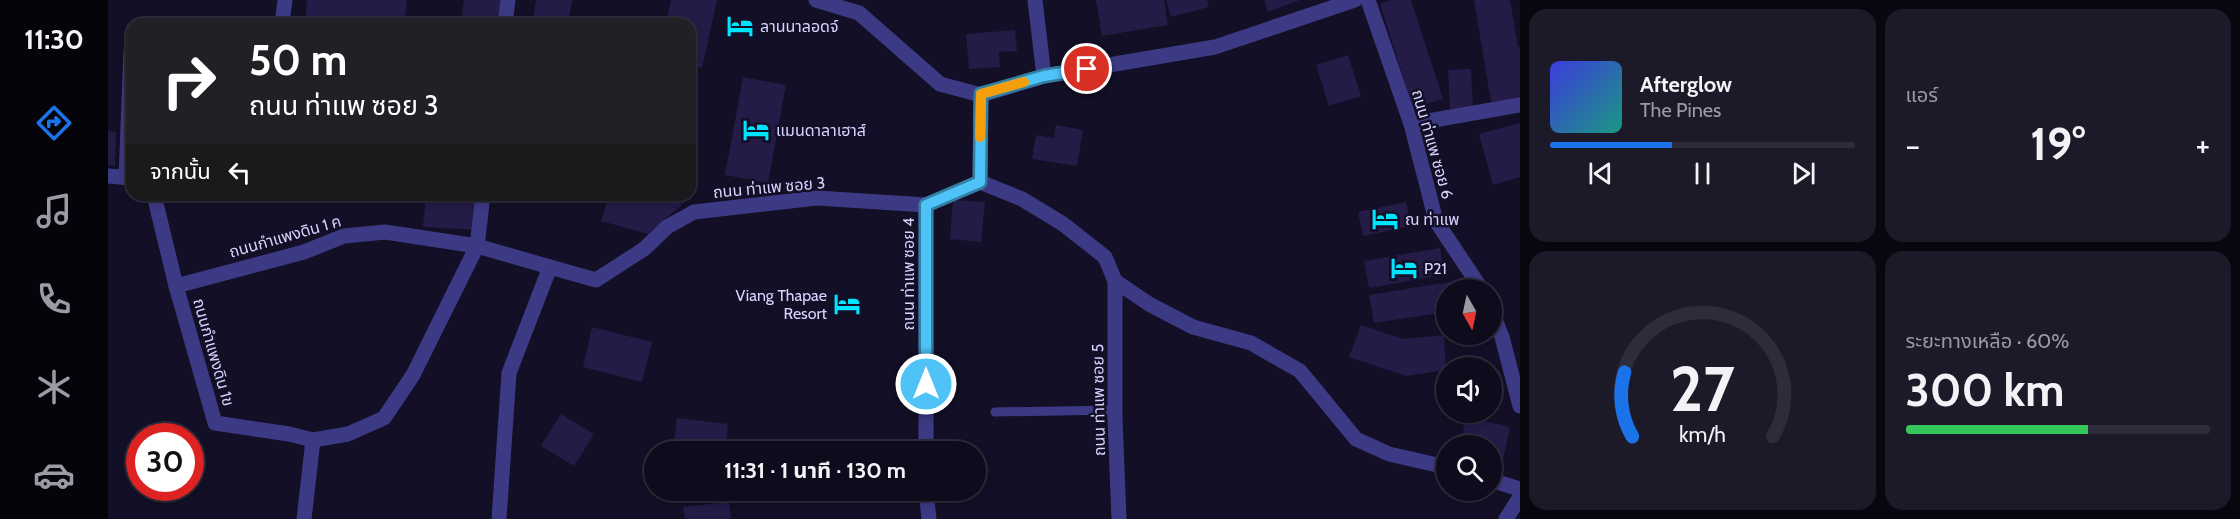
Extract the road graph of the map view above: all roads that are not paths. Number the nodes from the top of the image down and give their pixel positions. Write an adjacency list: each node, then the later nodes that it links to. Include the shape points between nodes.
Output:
1 (285, 0): 7 (street)
2 (508, 0): 8 (street)
3 (816, 0): 10 (street, via 859,13 940,84)
4 (1035, 0): 9 (street)
5 (1355, 0): 9 (street, via 1215,47)
6 (1368, 0): 12 (street, ถนน ท่าแพ ซอย 6)
7 (283, 18)
8 (506, 18)
9 (1044, 76): 10 (street)
10 (981, 94): 15 (street)
11 (1520, 105): 12 (street)
12 (1412, 124): 21 (street, ถนน ท่าแพ ซอย 6, via 1436,220)
13 (108, 176): 14 (street)
14 (126, 178)
15 (980, 182): 18 (street, ถนน ท่าแพ ซอย 3); 22 (street, via 1022,199 1063,224 1105,257)
16 (155, 201): 23 (street, ถนนกำแพงดิน 1ข)
17 (482, 201): 19 (street)
18 (926, 205): 20 (street, ถนน ท่าแพ ซอย 3, via 817,198 694,212 596,279); 29 (street, ถนน ท่าแพ ซอย 4)
19 (477, 246): 20 (street, ถนน ท่าแพ ซอย 3); 23 (street, ถนนกำแพงดิน 1 ค, via 385,232 344,236 304,252); 28 (street, via 413,375 384,418 348,435)
20 (550, 267): 36 (street, via 509,373)
21 (1475, 279)
22 (1115, 281): 26 (street, ถนน ท่าแพ ซอย 5); 30 (street, via 1193,327 1251,343 1300,371 1356,439 1389,454)
23 (176, 286): 28 (street, ถนนกำแพงดิน 1ข, via 215,423)
24 (1502, 337): 25 (street)
25 (1520, 406)
26 (1115, 410): 27 (lane); 38 (street, ถนน ท่าแพ ซอย 5)
27 (995, 412)
28 (313, 440): 35 (street)
29 (926, 441)
30 (1436, 465)
31 (1502, 483): 32 (street)
32 (1520, 489)
33 (1520, 497): 39 (street)
34 (927, 501): 37 (street)
35 (304, 519)
36 (499, 519)
37 (929, 519)
38 (1119, 519)
39 (1506, 519)

